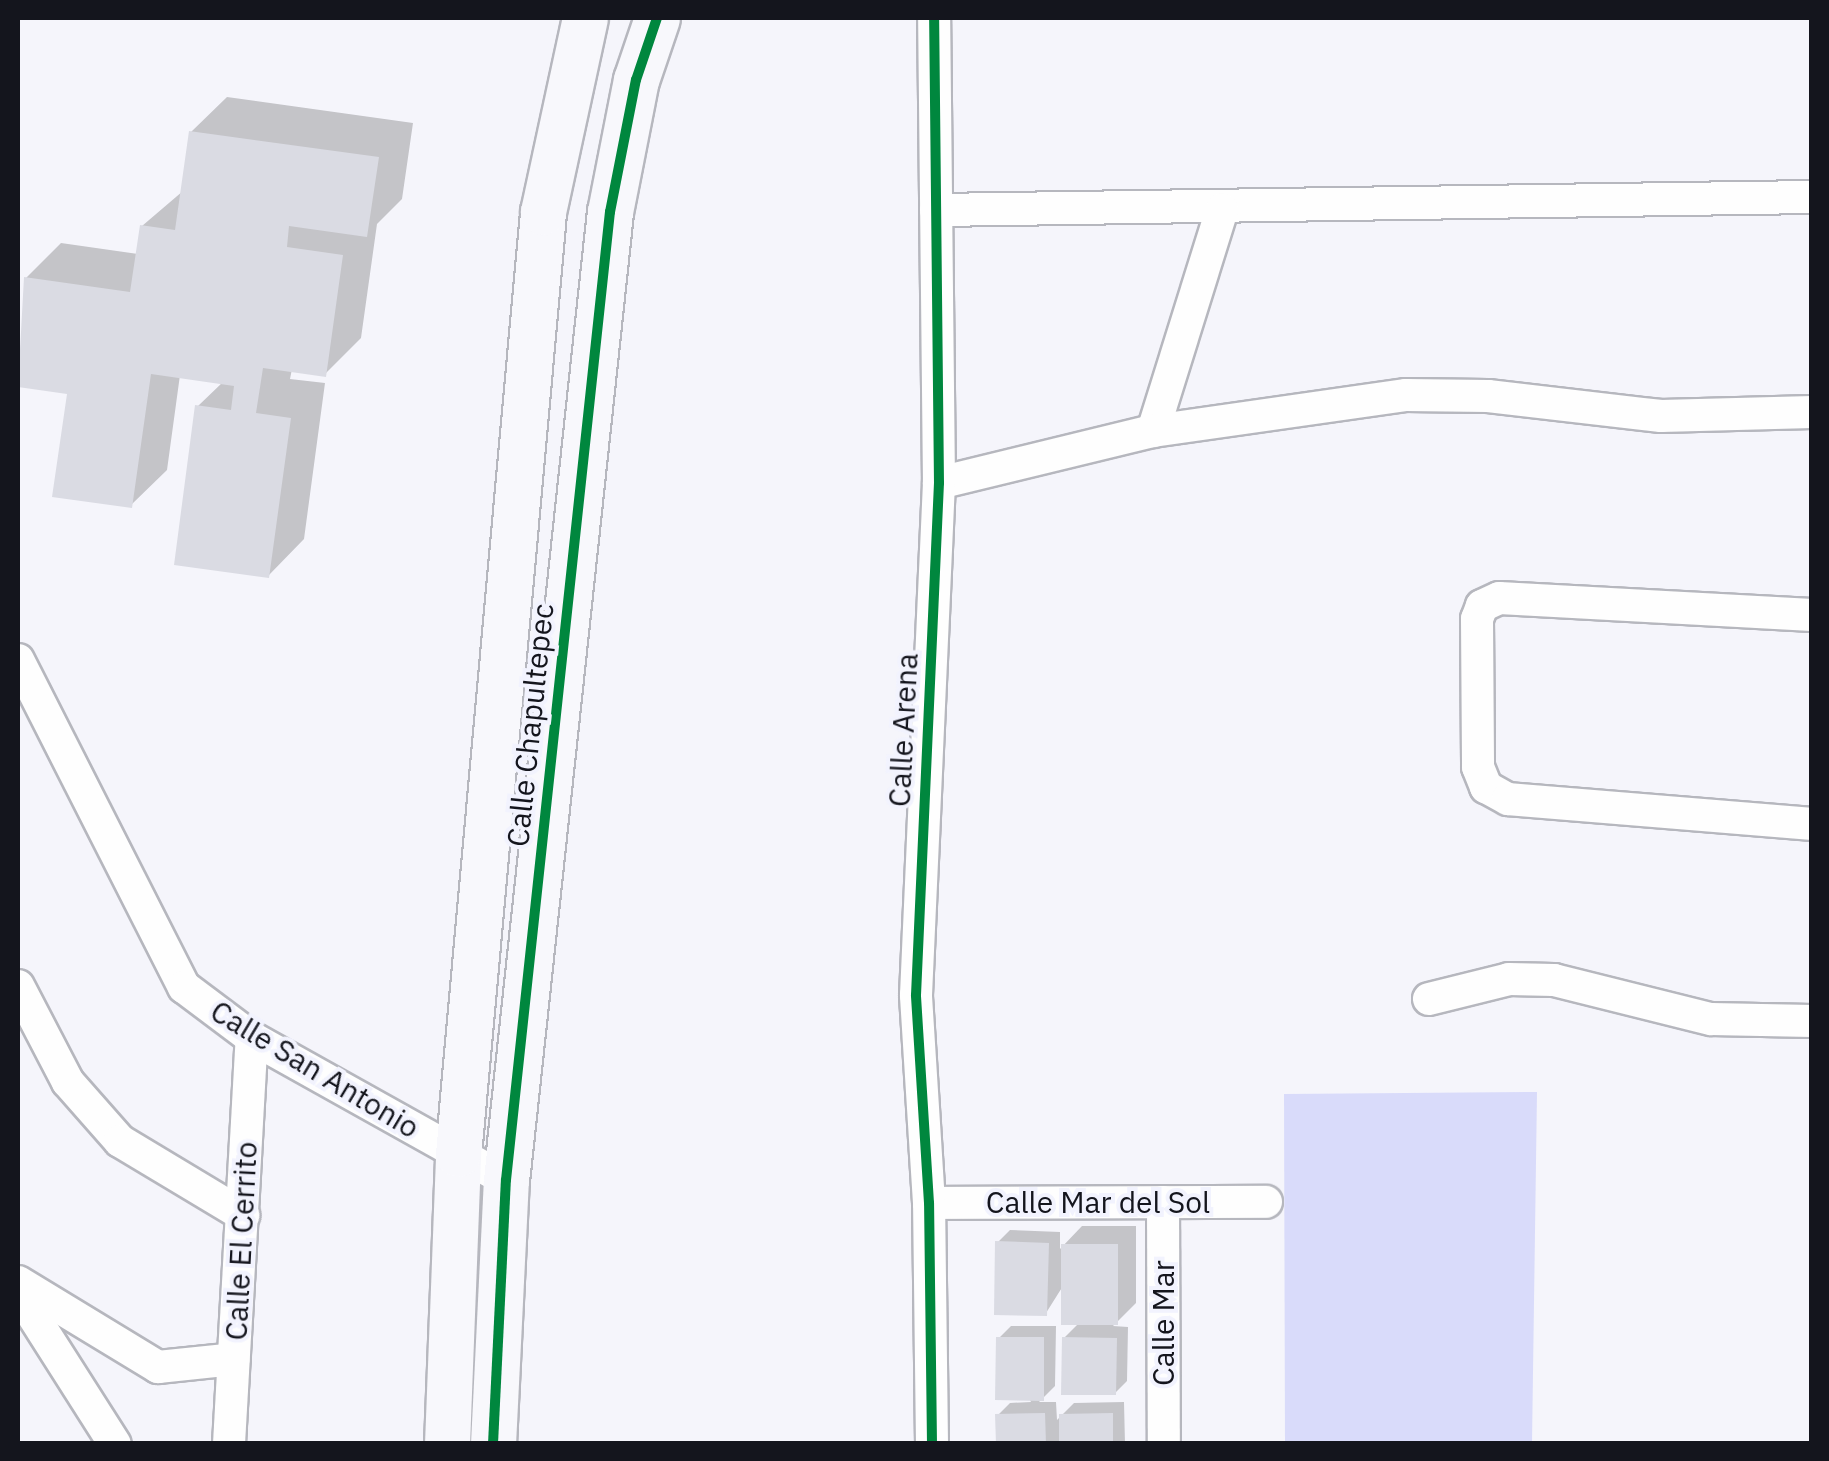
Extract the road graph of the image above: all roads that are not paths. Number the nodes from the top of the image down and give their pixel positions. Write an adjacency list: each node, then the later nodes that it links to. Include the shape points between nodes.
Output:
1 (585, 18): 17 (street, Calle Chapultepec, via 543,212)
2 (657, 18): 18 (street, Calle Chapultepec, via 636,80 610,212)
3 (934, 18): 6 (street, Calle Arena)
4 (1812, 197): 5 (street)
5 (1222, 209): 6 (street); 8 (street)
6 (936, 210): 9 (street, Calle Arena)
7 (1812, 412): 8 (street, via 1661,416 1488,396 1406,395)
8 (1153, 431): 9 (street)
9 (939, 483): 21 (street, Calle Arena, via 916,995)
10 (1812, 615): 12 (street, via 1498,598 1482,606 1477,619 1478,767 1486,787 1508,798)
11 (18, 660): 16 (street, Calle San Antonio, via 184,987)
12 (1812, 824)
13 (18, 986): 22 (street, via 68,1082 120,1142)
14 (1429, 999): 15 (street, via 1509,979 1554,980 1711,1019)
15 (1812, 1021)
16 (252, 1038): 17 (street, Calle San Antonio); 22 (street, Calle El Cerrito)
17 (458, 1154): 18 (street, Calle San Antonio); 28 (street, Calle Chapultepec)
18 (506, 1180): 29 (street, Calle Chapultepec)
19 (1163, 1202): 20 (street, Calle Mar del Sol); 21 (street, Calle Mar del Sol); 31 (street, Calle Mar)
20 (1266, 1202)
21 (929, 1203): 30 (street, Calle Arena)
22 (243, 1215): 25 (street, Calle El Cerrito)
23 (18, 1282): 25 (street, via 158,1367)
24 (18, 1292): 26 (street)
25 (234, 1359): 27 (street, Calle El Cerrito)
26 (116, 1444)
27 (229, 1444)
28 (447, 1444)
29 (493, 1444)
30 (932, 1444)
31 (1164, 1444)

